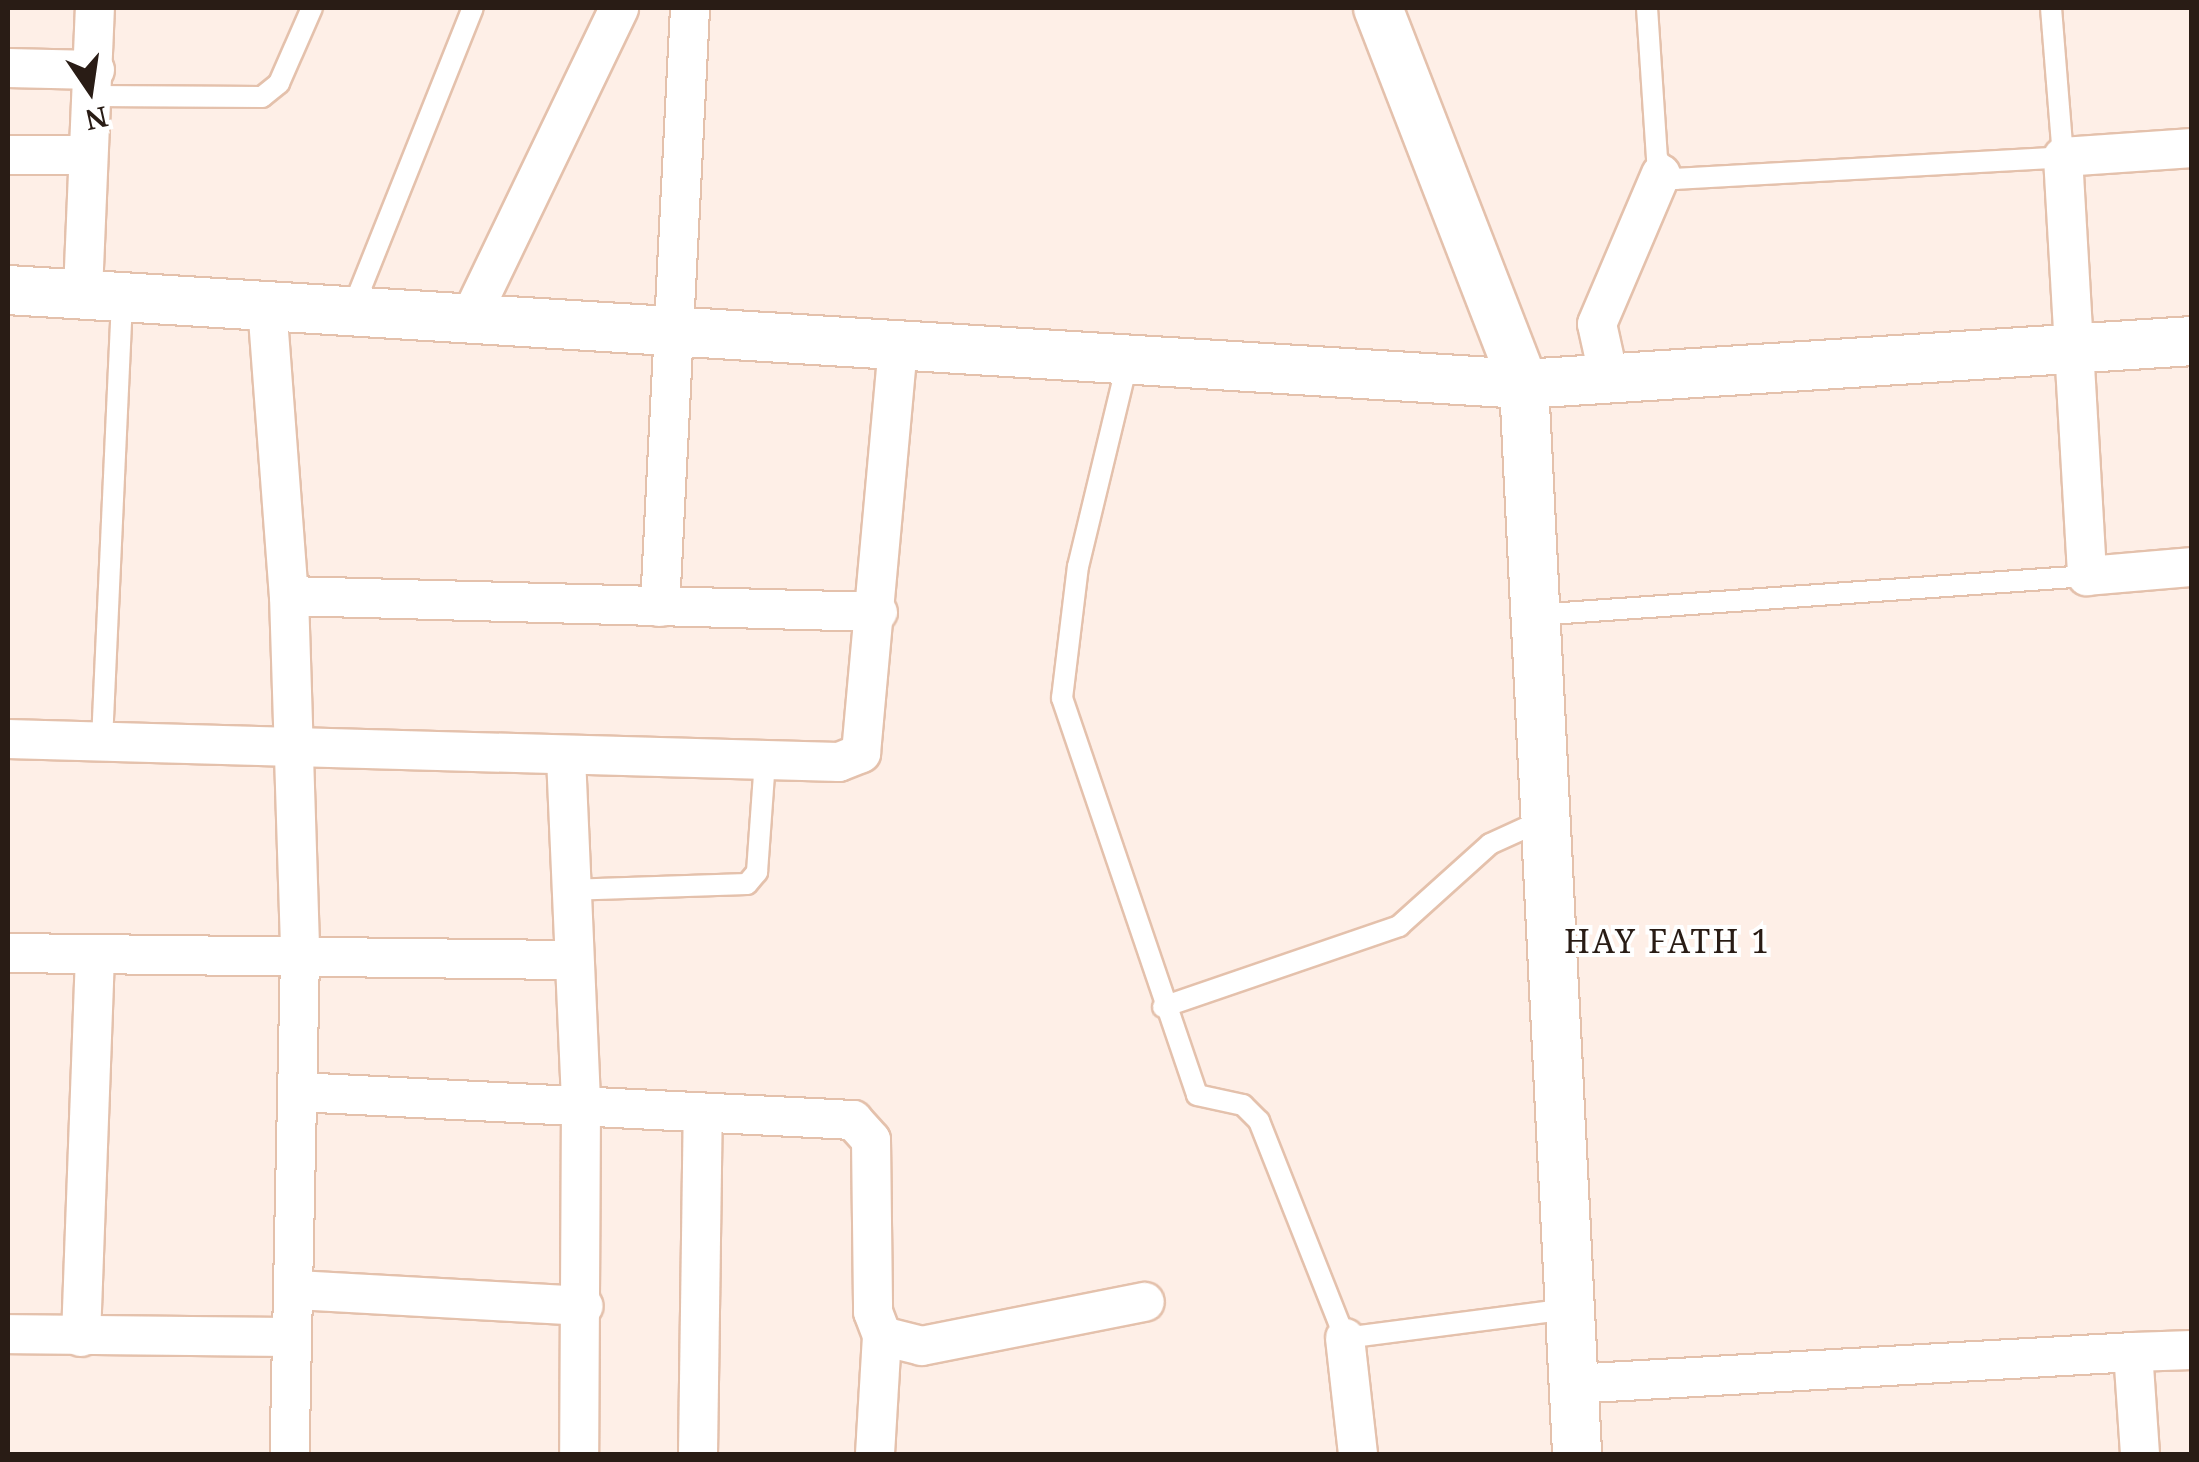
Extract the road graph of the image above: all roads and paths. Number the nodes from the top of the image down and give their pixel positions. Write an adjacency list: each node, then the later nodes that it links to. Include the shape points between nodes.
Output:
1 (95, 8): 10 (street)
2 (312, 8): 10 (lane, via 279,83 262,97)
3 (473, 8): 19 (lane)
4 (619, 8): 20 (street)
5 (690, 8): 21 (street)
6 (1378, 8): 27 (street)
7 (1647, 8): 15 (lane)
8 (2050, 8): 14 (lane)
9 (8, 68): 10 (street)
10 (93, 83): 13 (street)
11 (2192, 148): 14 (street)
12 (8, 154): 13 (street)
13 (86, 154): 17 (street)
14 (2064, 157): 15 (lane); 24 (street)
15 (1661, 174): 26 (street, via 1596,324)
16 (8, 290): 17 (street)
17 (103, 294): 18 (street); 35 (lane)
18 (267, 304): 19 (street); 30 (street)
19 (352, 312): 20 (street)
20 (474, 312): 21 (street)
21 (680, 333): 23 (street); 31 (street)
22 (2192, 341): 24 (street)
23 (898, 347): 25 (street); 32 (street)
24 (2072, 350): 26 (street); 29 (street)
25 (1128, 360): 27 (street); 45 (lane, via 1078,566 1062,698)
26 (1609, 378): 27 (street)
27 (1524, 384): 33 (street)
28 (2192, 566): 29 (street)
29 (2087, 576): 33 (lane)
30 (290, 596): 31 (street); 36 (street)
31 (660, 607): 32 (street)
32 (878, 612): 38 (street, via 861,753 839,762)
33 (1535, 616): 39 (street)
34 (8, 739): 35 (street)
35 (102, 742): 36 (street)
36 (290, 745): 37 (street); 43 (street)
37 (566, 758): 38 (street); 40 (street)
38 (765, 761): 40 (lane, via 757,872 747,884)
39 (1545, 819): 45 (lane, via 1490,844 1399,926); 52 (street)
40 (568, 890): 44 (street)
41 (8, 953): 42 (street)
42 (95, 954): 43 (street); 55 (street)
43 (300, 956): 44 (street); 46 (street)
44 (568, 960): 47 (street)
45 (1163, 1007): 57 (lane, via 1196,1095 1243,1105 1259,1121)
46 (298, 1092): 47 (street); 49 (street)
47 (581, 1104): 48 (street); 51 (street)
48 (703, 1113): 54 (street, via 863,1126); 63 (street)
49 (296, 1290): 51 (street); 56 (street)
50 (1144, 1302): 54 (street, via 922,1346)
51 (584, 1306): 62 (street)
52 (1568, 1309): 57 (lane); 60 (street)
53 (8, 1334): 55 (street)
54 (882, 1336): 64 (street)
55 (81, 1337): 56 (street)
56 (292, 1337): 61 (street)
57 (1345, 1338): 65 (street)
58 (2192, 1350): 59 (street)
59 (2134, 1352): 60 (street); 67 (street)
60 (1572, 1384): 66 (street)
61 (290, 1454)
62 (580, 1454)
63 (698, 1454)
64 (875, 1454)
65 (1358, 1454)
66 (1577, 1454)
67 (2140, 1454)

